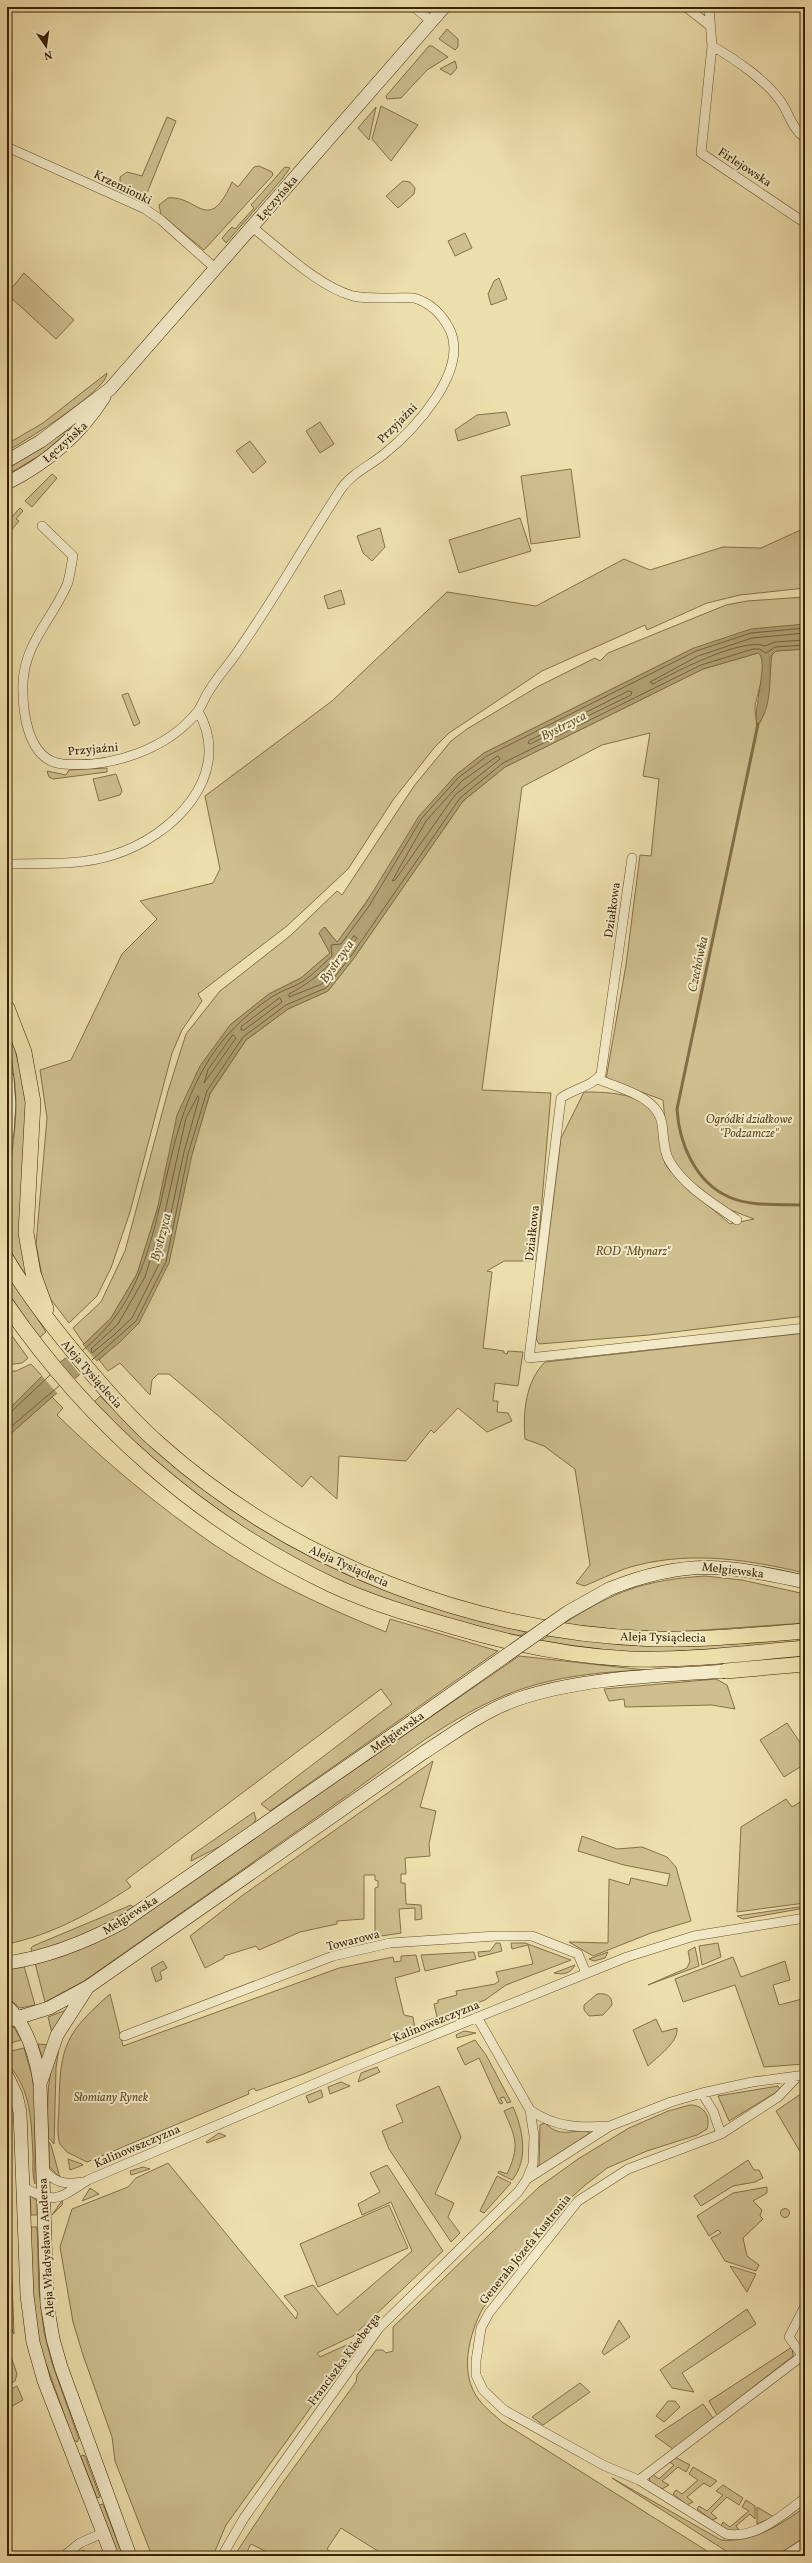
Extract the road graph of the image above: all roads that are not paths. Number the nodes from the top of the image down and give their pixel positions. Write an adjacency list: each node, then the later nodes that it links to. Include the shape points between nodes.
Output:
1 (414, 7): 5 (street)
2 (444, 7): 5 (main road, Łęczyńska)
3 (686, 7): 6 (street)
4 (709, 7): 6 (street, Firlejowska)
5 (431, 21): 11 (main road, Łęczyńska)
6 (709, 25): 7 (street, Firlejowska)
7 (712, 46): 8 (street, via 730,56 761,81 783,105 793,126); 10 (street, Firlejowska, via 701,153)
8 (805, 138)
9 (7, 147): 12 (street, Krzemionki, via 145,209)
10 (805, 223)
11 (252, 227): 12 (main road, Łęczyńska); 17 (street, Przyjaźni, via 324,283 340,291 355,296 414,298 430,305 442,317 451,333 454,357 445,381 422,418 383,455 347,481 341,489 273,601 208,691)
12 (216, 269): 13 (main road, Łęczyńska)
13 (110, 389): 14 (main road, Łęczyńska, via 58,429); 15 (main road, Łęczyńska, via 90,420 60,449)
14 (7, 460)
15 (7, 483)
16 (42, 526): 17 (street, Przyjaźni, via 73,556 67,586 37,634 23,679 26,718 38,751 61,764 117,761 133,757 156,744)
17 (198, 711): 19 (street, via 206,727 210,747 207,772 194,795 167,826 146,841 98,859 63,864)
18 (632, 858): 22 (street, Działkowa, via 603,1068)
19 (7, 864)
20 (7, 1008): 27 (main road, via 30,1075 34,1120 26,1232 33,1273)
21 (7, 1077): 23 (main road)
22 (598, 1079): 24 (street, via 649,1101 656,1108 660,1115 665,1149 670,1162 697,1191); 28 (street, Działkowa, via 571,1090 561,1098 529,1358)
23 (7, 1134)
24 (737, 1220)
25 (7, 1260): 27 (main road, Aleja Tysiąclecia)
26 (7, 1305): 31 (main road, Aleja Tysiąclecia, via 33,1344 85,1402 143,1460 215,1517 333,1585 389,1608 537,1648 610,1657 658,1659)
27 (52, 1327): 30 (main road, Aleja Tysiąclecia, via 106,1390 159,1444 206,1483 326,1558 398,1588 475,1612 577,1632 683,1639)
28 (805, 1328)
29 (805, 1582): 35 (main road, Mełgiewska, bridge, via 746,1570 698,1566 657,1572 610,1588 568,1612 123,1922 98,1936 57,1952)
30 (805, 1631)
31 (805, 1648)
32 (805, 1664): 33 (main road)
33 (726, 1671): 37 (main road, via 559,1688 518,1699 494,1710 470,1722 423,1753)
34 (805, 1918): 36 (street, Kalinowszczyzna, via 687,1938)
35 (7, 1963)
36 (586, 1973): 39 (street, Kalinowszczyzna); 41 (street, Towarowa, via 578,1954 532,1936 390,1943 333,1956)
37 (88, 1987): 40 (main road, via 49,2008); 44 (main road, via 57,2035)
38 (7, 2006): 40 (main road, Aleja Władysława Andersa)
39 (477, 2017): 46 (street, Franciszka Kleeberga); 51 (street, Kalinowszczyzna)
40 (12, 2020): 44 (main road, Aleja Władysława Andersa, via 32,2049)
41 (124, 2036)
42 (7, 2076): 52 (main road, Aleja Władysława Andersa, via 16,2095 20,2112)
43 (802, 2076): 45 (street); 48 (street, Generała Józefa Kustronia, via 778,2098)
44 (40, 2083): 49 (main road, Aleja Władysława Andersa)
45 (702, 2093): 47 (street); 48 (street, via 713,2111)
46 (530, 2110): 47 (street, via 554,2123 580,2127); 50 (street, Franciszka Kleeberga, via 534,2153)
47 (610, 2126): 50 (street, Franciszka Kleeberga)
48 (721, 2134): 58 (street, Generała Józefa Kustronia, via 628,2169 578,2200 489,2312 477,2342 476,2375 486,2394 504,2410 584,2455)
49 (43, 2168): 51 (street, Kalinowszczyzna, via 55,2181 73,2184); 53 (main road, Aleja Władysława Andersa)
50 (527, 2179): 65 (street, Franciszka Kleeberga, via 518,2192 379,2328 244,2518)
51 (88, 2180): 53 (street, Kalinowszczyzna, via 56,2198)
52 (23, 2187): 53 (street); 57 (main road, Aleja Władysława Andersa, via 27,2295 33,2342 41,2373)
53 (44, 2199): 56 (main road, Aleja Władysława Andersa, via 45,2275 51,2330 56,2353)
54 (805, 2306): 55 (street, via 789,2337)
55 (803, 2358): 58 (street)
56 (89, 2445): 57 (main road); 64 (main road, Aleja Władysława Andersa)
57 (71, 2452): 60 (main road, Aleja Władysława Andersa)
58 (639, 2480): 59 (street, Generała Józefa Kustronia, via 731,2535 767,2525)
59 (805, 2498)
60 (103, 2533): 62 (street, via 80,2543); 63 (main road, Aleja Władysława Andersa)
61 (805, 2543): 66 (street)
62 (64, 2556)
63 (112, 2556)
64 (130, 2556)
65 (222, 2556)
66 (785, 2556)

